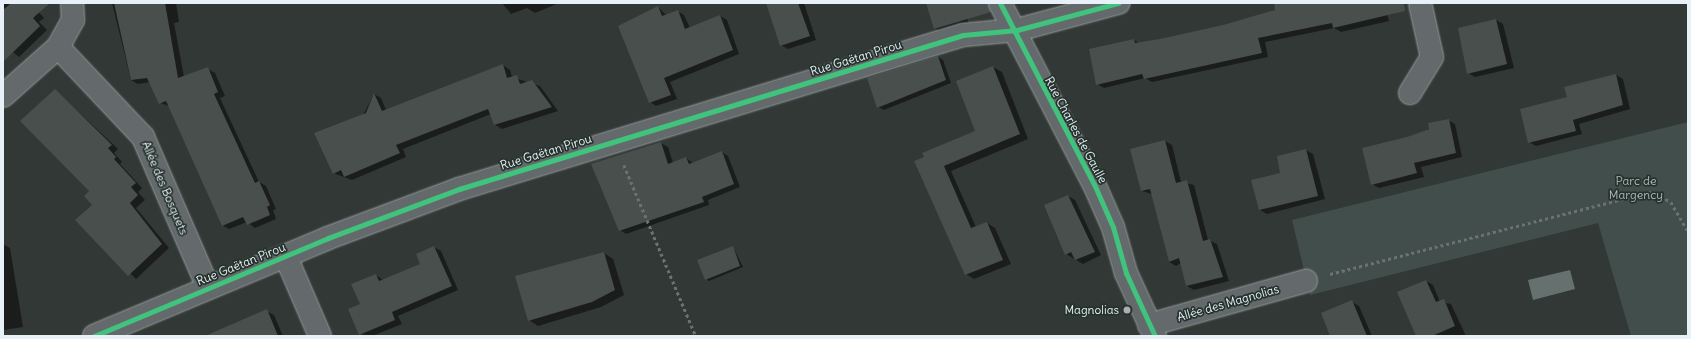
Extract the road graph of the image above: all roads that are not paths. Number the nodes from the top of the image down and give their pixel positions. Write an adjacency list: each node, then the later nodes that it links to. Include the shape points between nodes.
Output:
1 (72, 3): 6 (street, via 73,20)
2 (1000, 3): 5 (street, Rue Charles de Gaulle)
3 (1118, 3): 5 (street, Rue Gaëtan Pirou)
4 (1420, 3): 7 (street, via 1432,57)
5 (1017, 30): 9 (street, Rue Gaëtan Pirou, via 963,35 458,189); 12 (street, Rue Charles de Gaulle, via 1042,88 1094,184)
6 (58, 47): 8 (street); 11 (street, Allée des Bosquets, via 143,137)
7 (1410, 93)
8 (3, 96)
9 (286, 257): 11 (street, Rue Gaëtan Pirou); 14 (street)
10 (1306, 281): 12 (street, Allée des Magnolias)
11 (208, 287): 13 (street, Rue Gaëtan Pirou)
12 (1152, 330)
13 (94, 336)
14 (320, 336)

